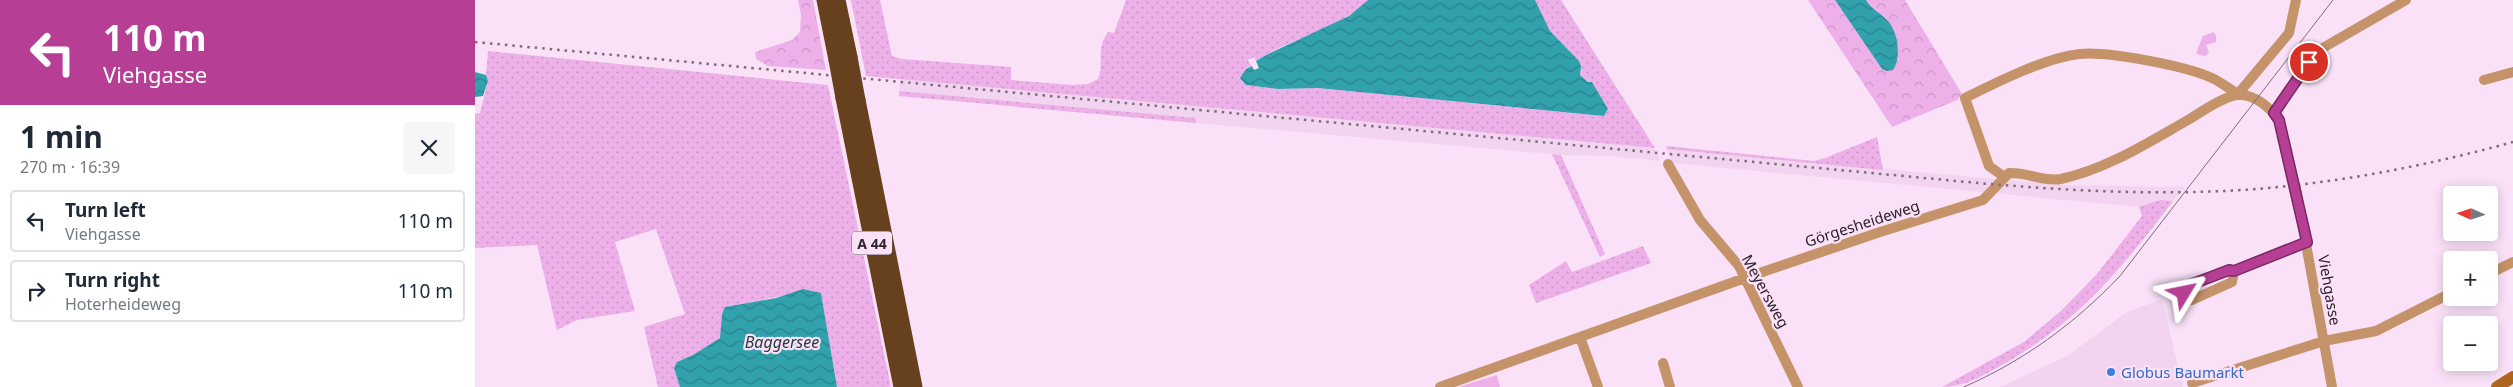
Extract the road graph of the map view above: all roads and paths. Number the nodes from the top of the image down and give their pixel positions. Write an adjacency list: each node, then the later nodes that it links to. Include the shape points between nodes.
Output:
1 (824, 0): 5 (highway, A 44)
2 (838, 0): 5 (highway, A 44)
3 (2296, 0): 8 (street, via 2289,33)
4 (2406, 0): 10 (street, via 2321,49)
5 (843, 58): 9 (highway, A 44, bridge)
6 (2513, 72): 7 (street)
7 (2484, 80)
8 (2238, 94): 10 (street, via 2252,96); 12 (street, via 2116,159 2062,179 2014,173); 12 (street, via 2199,73 2126,57 2080,54 2041,65 1965,98 1989,166)
9 (851, 99): 25 (highway, A 44); 26 (highway, A 44)
10 (2274, 113): 13 (street, Viehgasse, via 2279,120)
11 (1668, 164): 17 (street, Meyersweg, via 1700,220 1739,266)
12 (2003, 176): 17 (street, Görgesheideweg, via 1983,200)
13 (2307, 242): 16 (street); 20 (street, Viehgasse)
14 (2513, 262): 15 (street)
15 (2498, 270)
16 (2234, 271)
17 (1745, 278): 19 (street, Görgesheideweg); 29 (street, Meyersweg)
18 (2443, 297): 20 (street, via 2377,331)
19 (1580, 337): 24 (street); 27 (street, Görgesheideweg)
20 (2324, 341): 23 (street); 30 (street, Viehgasse)
21 (1663, 363): 28 (street)
22 (2513, 377): 31 (main road)
23 (2192, 383)
24 (1595, 386)
25 (901, 387)
26 (915, 387)
27 (1440, 387)
28 (1670, 387)
29 (1798, 387)
30 (2332, 387)
31 (2497, 387)

